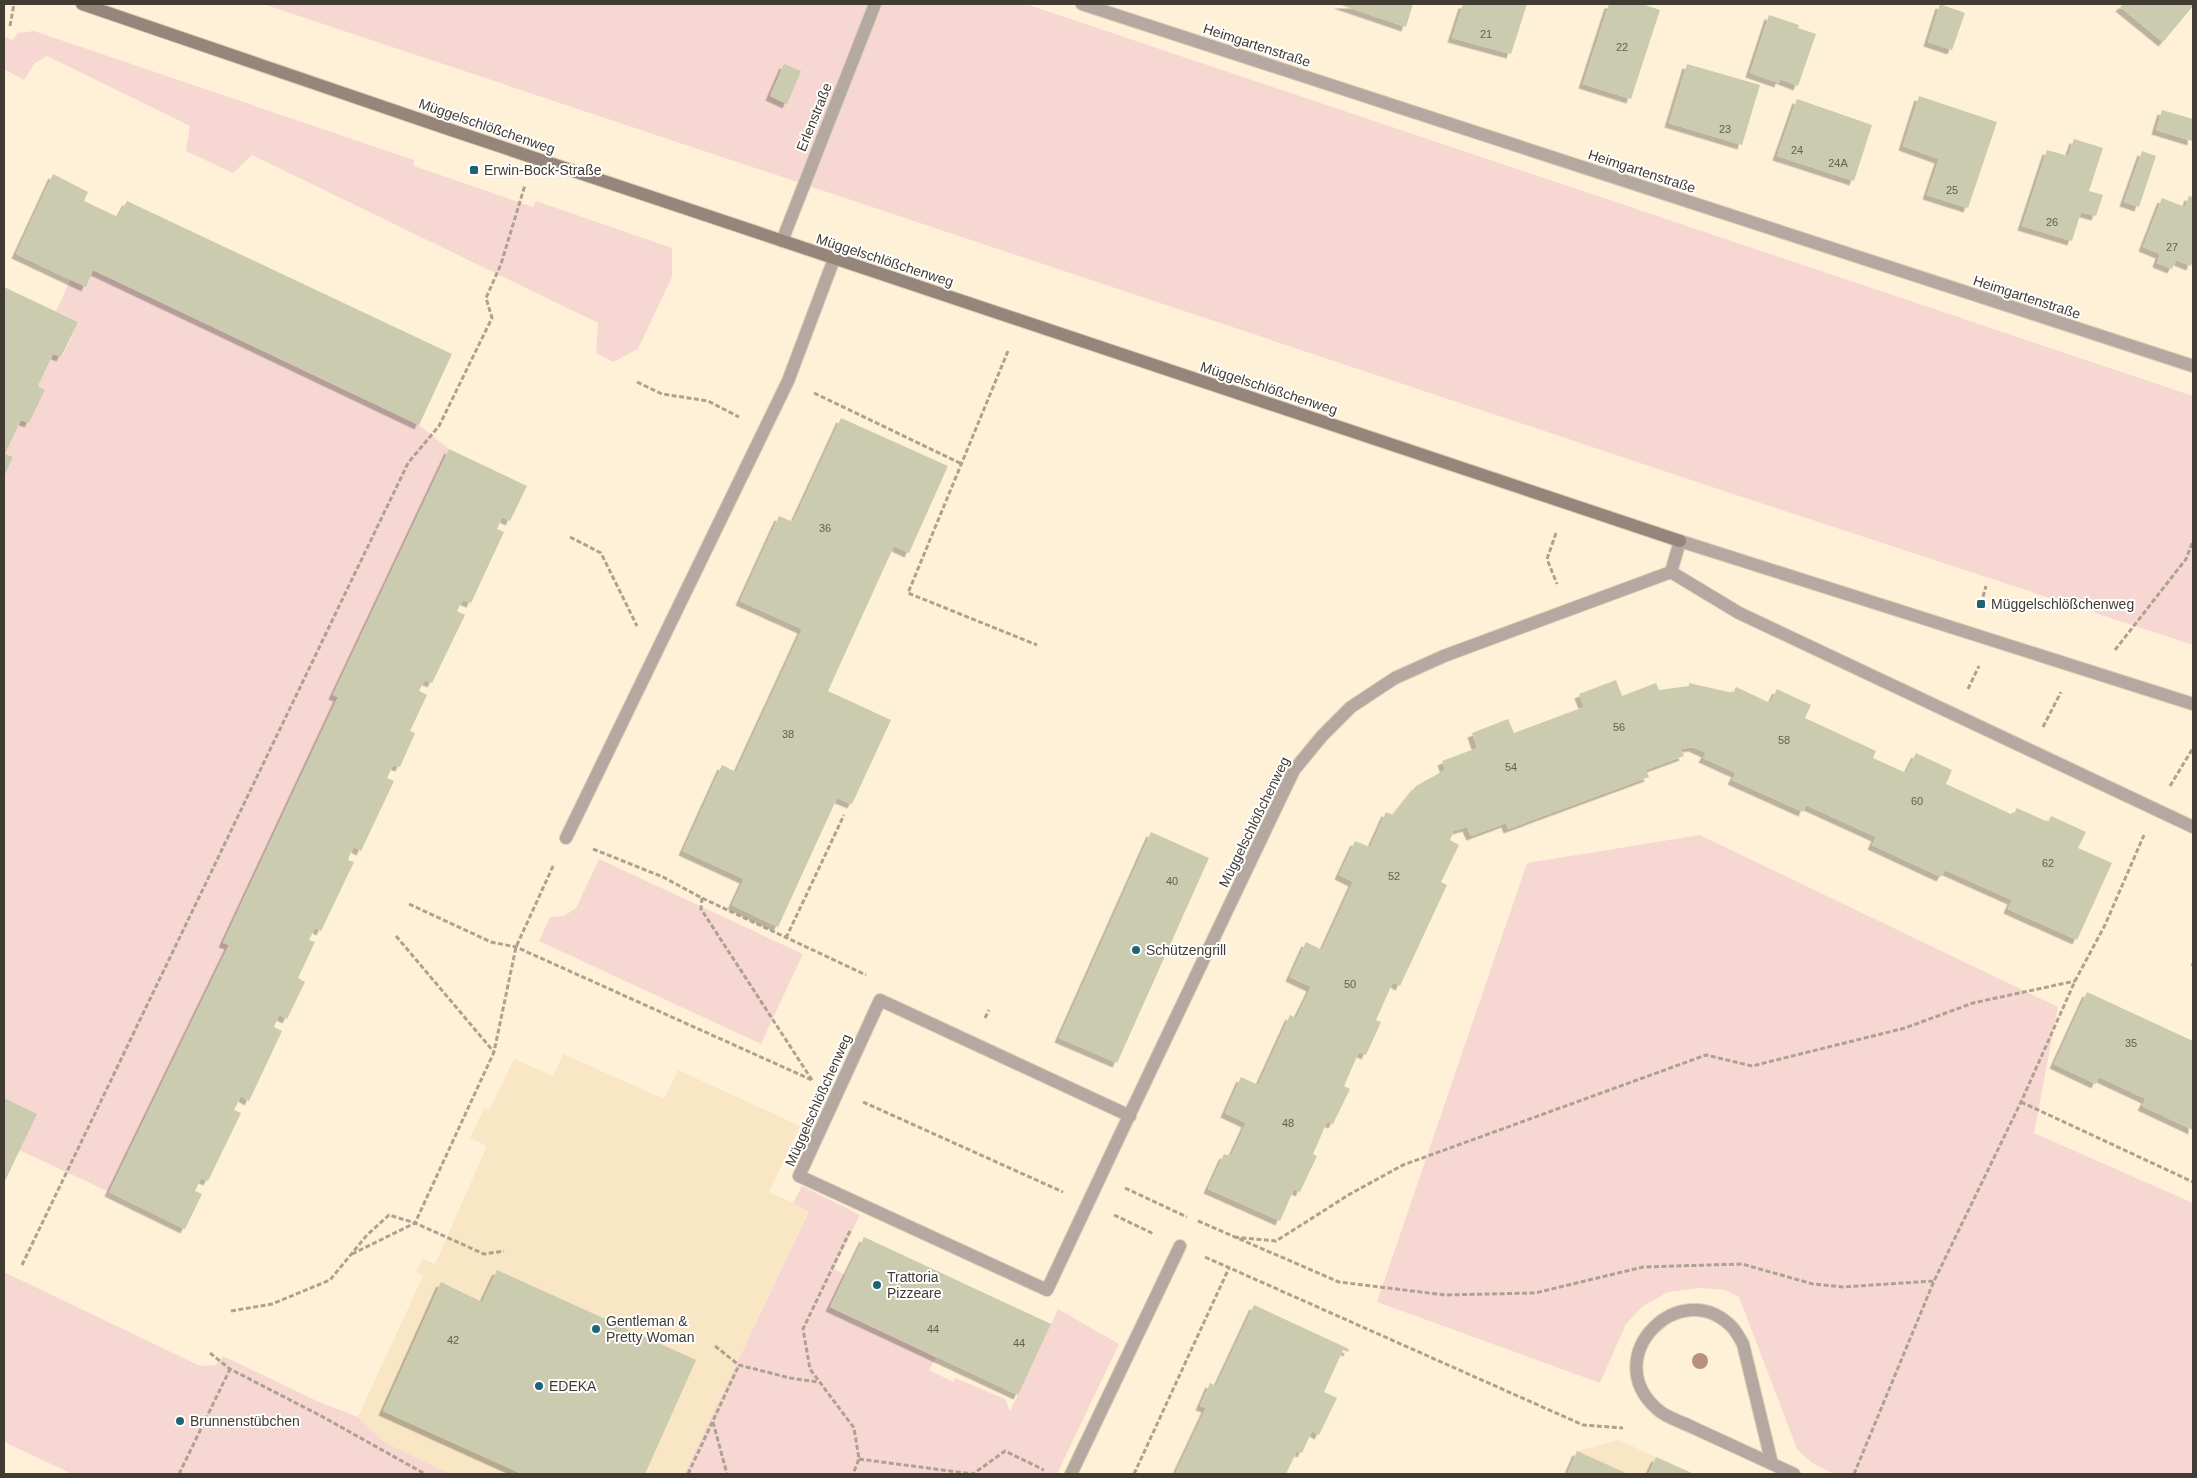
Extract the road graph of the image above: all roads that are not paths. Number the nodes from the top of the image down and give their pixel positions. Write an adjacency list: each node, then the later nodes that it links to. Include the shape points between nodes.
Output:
1 (82, 4): 4 (street, Müggelschlößchenweg)
2 (875, 4): 4 (street, Erlenstraße)
3 (1082, 4): 6 (street, Heimgartenstraße)
4 (782, 241): 5 (street, Müggelschlößchenweg)
5 (834, 258): 7 (street, Müggelschlößchenweg); 11 (street, via 788,381)
6 (2193, 366)
7 (1680, 541): 8 (street); 9 (street, Müggelschlößchenweg)
8 (1672, 572): 10 (street, via 1740,613); 12 (street, Müggelschlößchenweg, via 1444,656 1395,678 1351,707 1322,736 1294,770)
9 (2193, 704)
10 (2193, 827)
11 (566, 838)
12 (1130, 1116): 12 (street, Müggelschlößchenweg, via 1046,1290 799,1176 880,1000)
13 (1180, 1246): 15 (street)
14 (1772, 1464): 14 (street, via 1743,1344 1733,1328 1702,1311 1686,1311 1659,1321 1643,1339 1636,1363 1639,1382 1649,1402 1659,1412); 16 (street)
15 (1071, 1474)
16 (1794, 1474)

